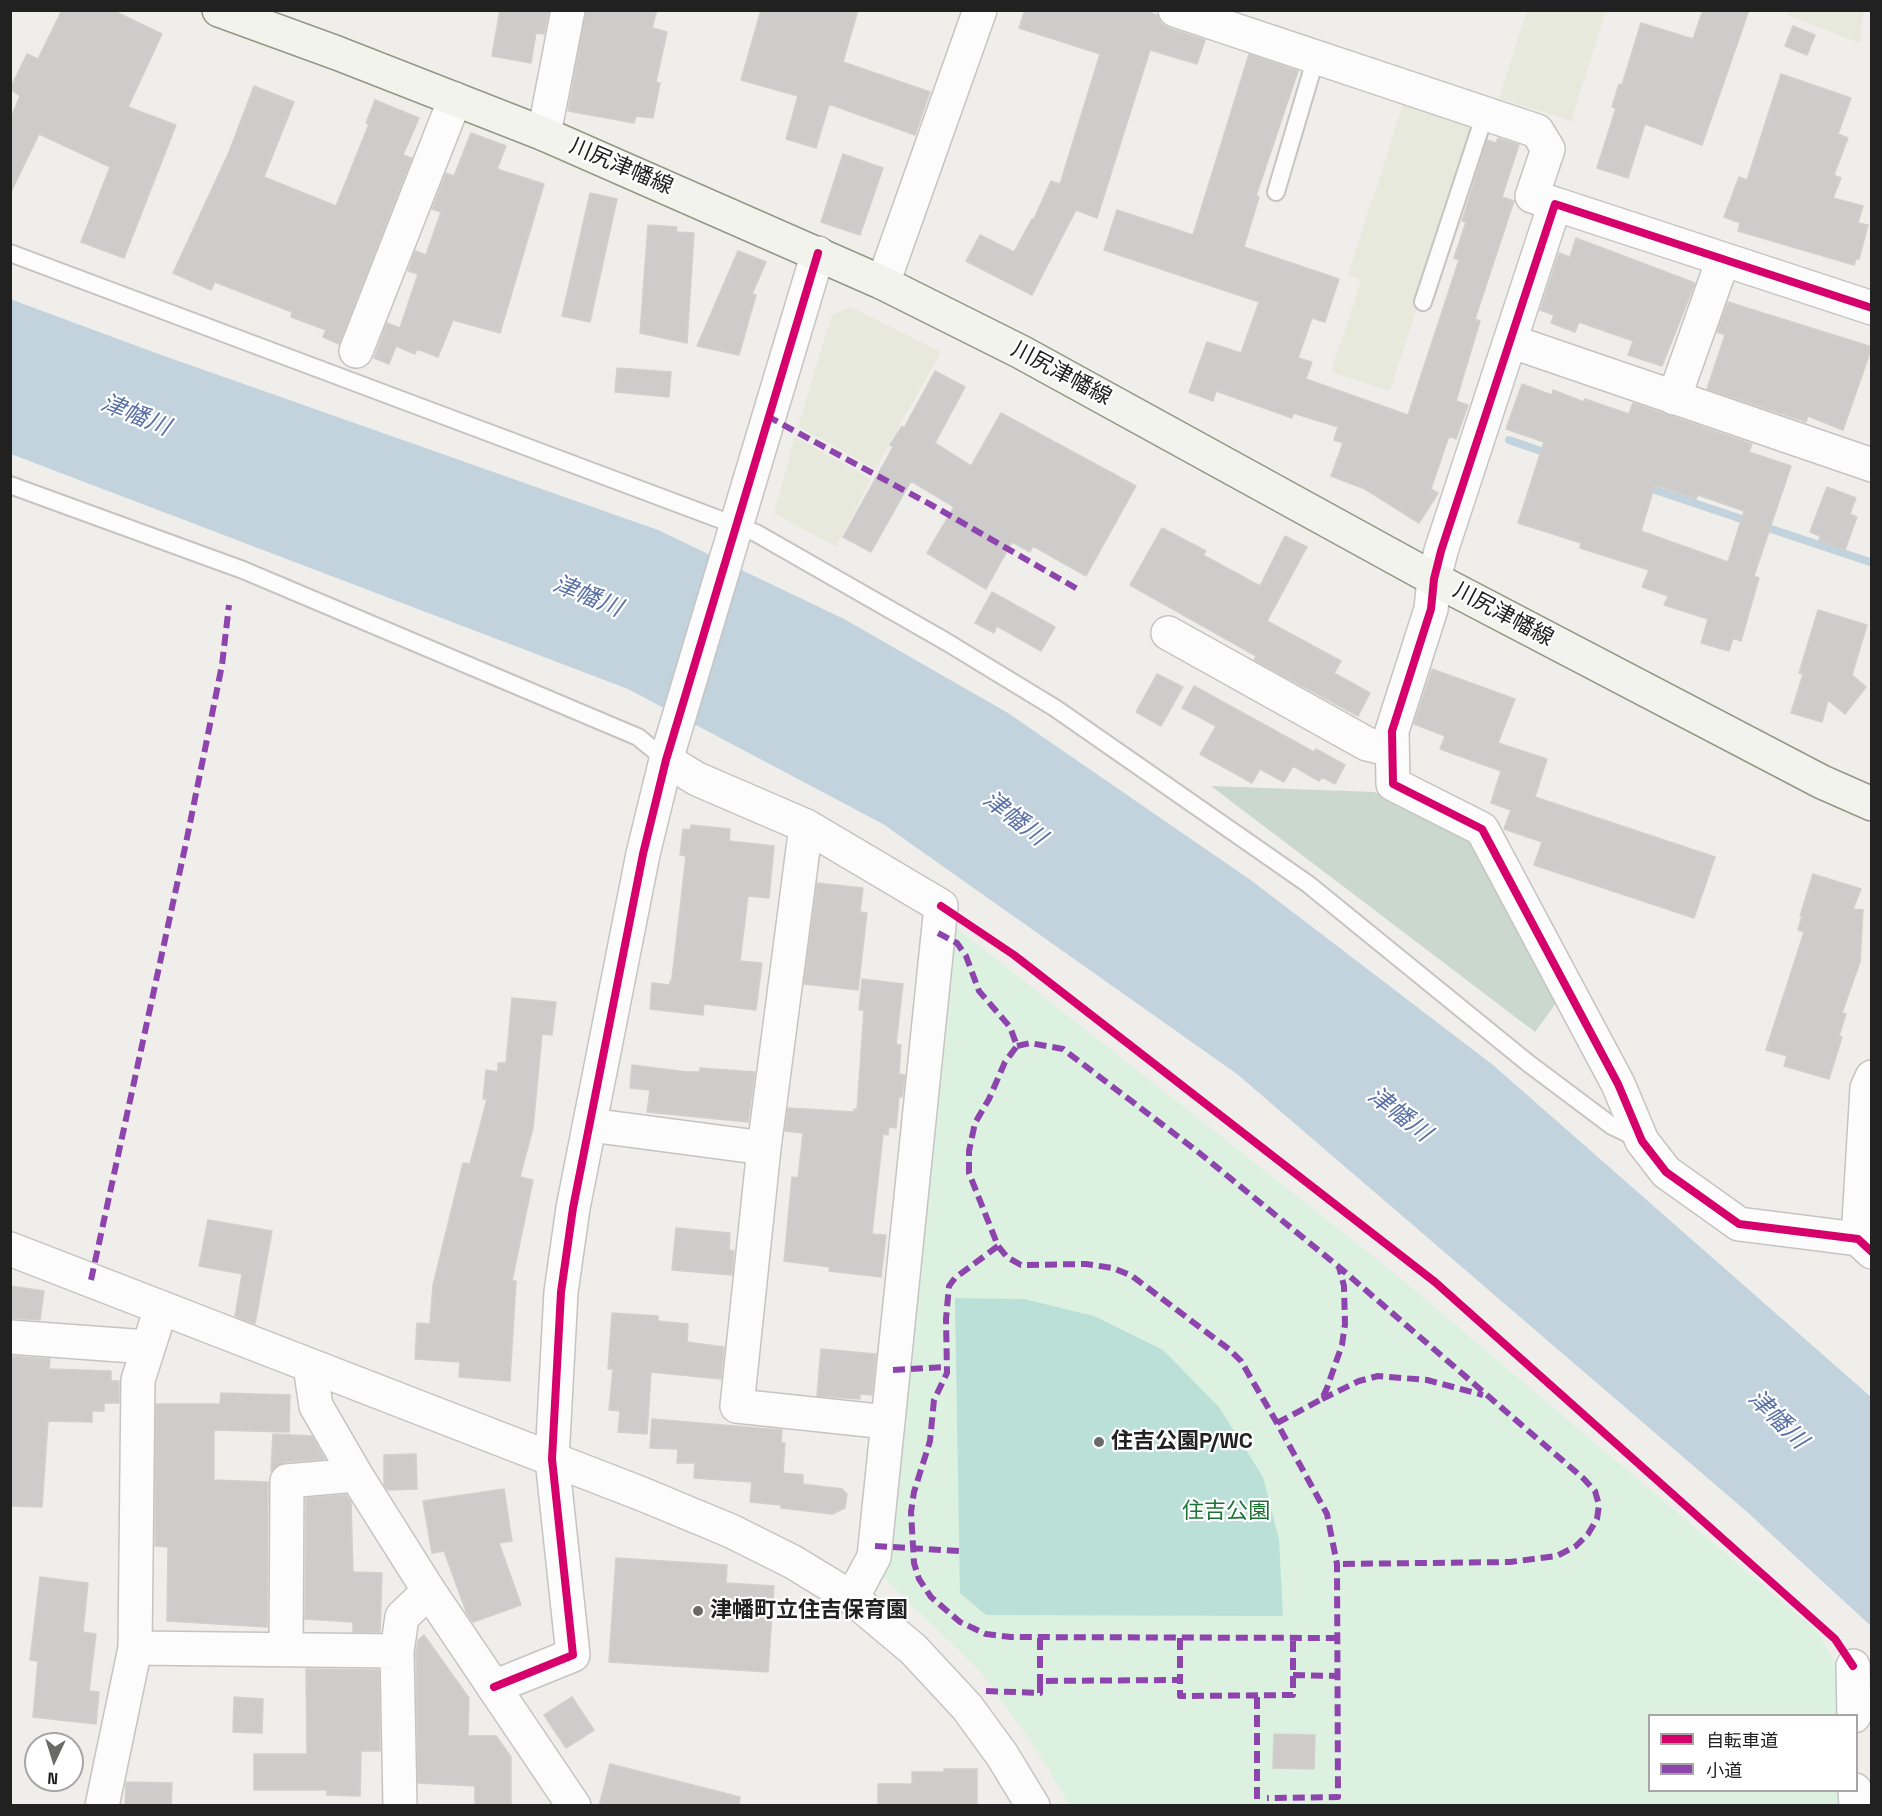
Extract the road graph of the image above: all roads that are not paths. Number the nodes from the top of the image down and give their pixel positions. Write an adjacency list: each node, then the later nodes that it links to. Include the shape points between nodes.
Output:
1 (219, 10): 6 (main road, 川尻津幡線)
2 (568, 10): 8 (street)
3 (981, 10): 14 (street)
4 (1174, 10): 5 (street)
5 (1316, 57): 7 (street); 9 (lane)
6 (455, 99): 8 (main road, 川尻津幡線); 18 (street)
7 (1485, 114): 10 (street, via 1537,131 1548,149 1532,196); 15 (lane)
8 (544, 134): 12 (main road, 川尻津幡線)
9 (1276, 192)
10 (1556, 204): 13 (street); 17 (street)
11 (10, 253): 22 (lane, via 706,513)
12 (818, 253): 14 (main road, 川尻津幡線); 22 (street)
13 (1723, 260): 16 (street); 19 (street)
14 (883, 283): 23 (main road, 川尻津幡線, via 1031,357)
15 (1423, 302)
16 (1872, 308)
17 (1510, 340): 19 (street); 23 (street)
18 (356, 351)
19 (1674, 398): 20 (street)
20 (1872, 465)
21 (10, 485): 26 (lane, via 243,570)
22 (735, 531): 26 (street); 31 (lane, via 756,533 1055,708 1308,884 1528,1063 1612,1126)
23 (1434, 579): 25 (street, via 1431,609 1392,731); 27 (main road, 川尻津幡線, via 1822,782)
24 (1168, 633): 25 (street, via 1367,744)
25 (1392, 750): 31 (street, via 1393,784 1482,829 1618,1084)
26 (669, 751): 28 (street, via 697,778); 30 (street, via 643,854)
27 (1872, 804)
28 (806, 826): 32 (street); 39 (street, via 941,906)
29 (1872, 1077): 33 (street, via 1867,1088)
30 (590, 1125): 32 (street); 40 (street, via 561,1292)
31 (1642, 1141): 33 (street, via 1666,1172 1739,1224)
32 (764, 1148): 39 (street, via 737,1406)
33 (1865, 1245)
34 (10, 1249): 35 (street)
35 (161, 1308): 37 (street); 38 (street)
36 (10, 1337): 37 (street)
37 (147, 1347): 44 (street, via 138,1380)
38 (310, 1366): 40 (street); 41 (street, via 316,1406)
39 (887, 1422): 43 (street, via 874,1557)
40 (552, 1459): 43 (street, via 731,1531); 48 (street, via 573,1655)
41 (356, 1475): 42 (street); 45 (street, via 287,1481)
42 (429, 1591): 46 (street, via 402,1617); 48 (street)
43 (852, 1598): 53 (street, via 913,1649 967,1707)
44 (135, 1648): 45 (street); 50 (street)
45 (286, 1649): 46 (street)
46 (397, 1651): 51 (street)
47 (1853, 1666): 49 (street)
48 (494, 1687): 52 (street)
49 (1854, 1714)
50 (102, 1806)
51 (400, 1806)
52 (574, 1806)
53 (1033, 1806)

